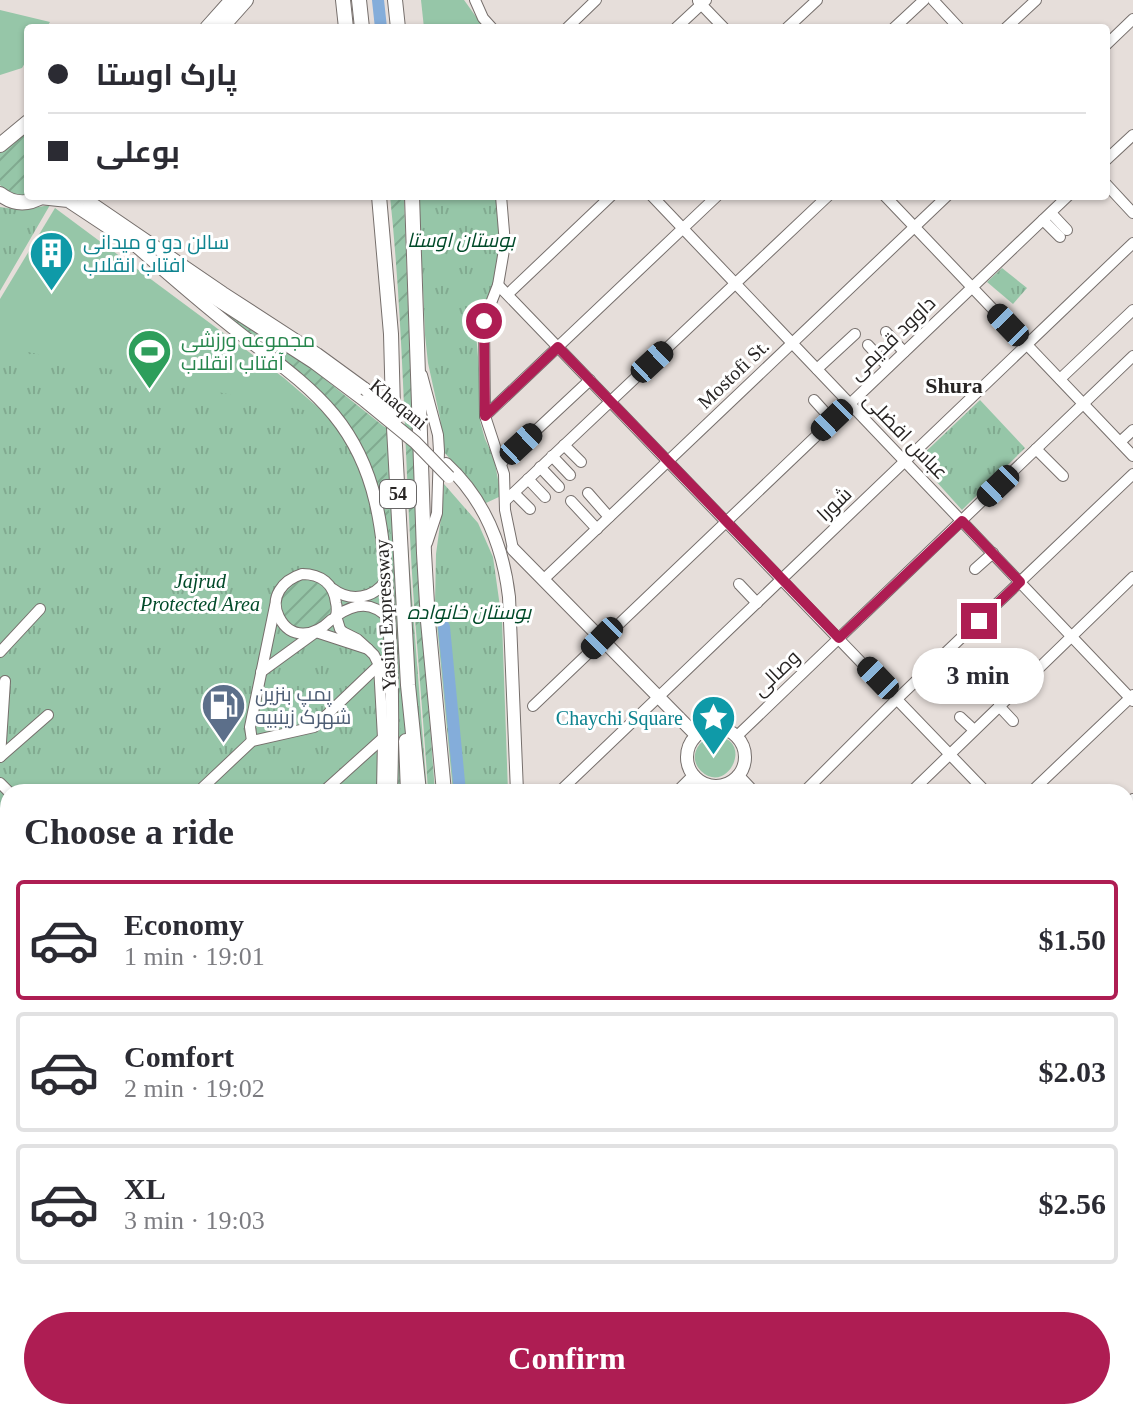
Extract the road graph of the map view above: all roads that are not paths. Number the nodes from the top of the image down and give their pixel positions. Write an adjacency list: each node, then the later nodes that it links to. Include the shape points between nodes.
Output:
1 (232, 0): 14 (highway)
2 (246, 0): 15 (highway)
3 (343, 0): 16 (highway)
4 (359, 0): 17 (highway)
5 (395, 0): 18 (highway)
6 (596, 0): 20 (street)
7 (817, 0): 23 (street)
8 (924, 0): 24 (street)
9 (933, 0): 25 (street)
10 (1036, 0): 26 (street)
11 (701, 1): 21 (street); 22 (street)
12 (478, 2): 19 (street)
13 (1133, 19): 27 (street)
14 (211, 24)
15 (225, 24)
16 (346, 24)
17 (362, 24)
18 (398, 24)
19 (488, 24)
20 (571, 24)
21 (680, 24)
22 (721, 24)
23 (791, 24)
24 (898, 24)
25 (955, 24)
26 (1010, 24)
27 (1110, 41)
28 (24, 125): 30 (highway)
29 (1133, 135): 31 (street)
30 (0, 145)
31 (1110, 156)
32 (1110, 188): 48 (street)
33 (3, 199): 34 (highway)
34 (32, 200)
35 (72, 200): 54 (main road, Khaqani)
36 (72, 200): 73 (main road, Khaqani, via 317,354)
37 (370, 200): 55 (highway, via 373,226)
38 (379, 200): 55 (highway, Yasini Expressway / 54)
39 (412, 200): 155 (highway, 54, via 424,553)
40 (501, 200): 57 (street, via 505,244)
41 (607, 200): 59 (street)
42 (656, 200): 51 (street, عباس افضلی)
43 (713, 200): 51 (street)
44 (824, 200): 56 (street)
45 (889, 200): 50 (street)
46 (943, 200): 50 (street, Mostofi St.)
47 (1064, 200): 49 (street, داوود قدیمی)
48 (1133, 213)
49 (1047, 216): 52 (street); 58 (street, داوود قدیمی)
50 (914, 227): 58 (street); 63 (street, Mostofi St.)
51 (683, 228): 56 (street, عباس افضلی); 66 (street)
52 (1064, 234)
53 (1133, 243): 64 (street, شورا)
54 (136, 246): 73 (main road, Khaqani); 113 (main road, via 297,378 337,419 371,481)
55 (383, 248): 131 (highway, Yasini Expressway / 54)
56 (735, 283): 63 (street, عباس افضلی); 75 (street)
57 (498, 285): 59 (street); 78 (street, via 484,321)
58 (972, 287): 64 (street); 67 (street, داوود قدیمی)
59 (508, 294): 66 (street)
60 (1133, 310): 71 (street)
61 (886, 332): 67 (street)
62 (855, 334): 70 (street)
63 (792, 343): 70 (street, عباس افضلی); 86 (street, Mostofi St.)
64 (1027, 344): 71 (street); 87 (street, شورا)
65 (868, 345): 69 (street)
66 (558, 347): 72 (street); 78 (street)
67 (904, 352): 69 (street, داوود قدیمی)
68 (1133, 356): 77 (street, وصالی)
69 (888, 367): 76 (street, داوود قدیمی)
70 (817, 369): 76 (street, عباس افضلی)
71 (1060, 379): 77 (street)
72 (590, 380): 75 (street); 89 (street)
73 (365, 395): 91 (main road, Khaqani, bridge, via 402,420)
74 (814, 400): 79 (street)
75 (611, 401): 82 (street); 86 (street)
76 (850, 403): 79 (street, داوود قدیمی); 87 (street, عباس افضلی)
77 (1083, 404): 81 (street); 83 (street, وصالی)
78 (485, 416): 89 (street)
79 (832, 420): 104 (street, داوود قدیمی)
80 (1133, 430): 81 (street)
81 (1120, 442): 85 (street)
82 (564, 445): 84 (street); 88 (street)
83 (1036, 449): 94 (street); 105 (street, وصالی)
84 (552, 456): 90 (street); 93 (street)
85 (1133, 456)
86 (668, 461): 103 (street, Mostofi St.); 104 (street)
87 (905, 461): 105 (street, عباس افضلی); 112 (street, شورا)
88 (581, 462)
89 (501, 463): 100 (street)
90 (540, 467): 95 (street); 96 (street)
91 (447, 470): 156 (main road, Khaqani, via 478,517 501,571); 157 (main road, Khaqani, via 479,504 505,570)
92 (1133, 474): 114 (street)
93 (570, 475)
94 (1063, 476)
95 (528, 479): 97 (street); 99 (street)
96 (559, 487)
97 (514, 493): 100 (street); 102 (street)
98 (588, 493): 103 (street)
99 (545, 497)
100 (505, 501): 107 (street)
101 (571, 501): 106 (street)
102 (530, 509)
103 (609, 517): 106 (street, Mostofi St.)
104 (726, 521): 112 (street); 124 (street, داوود قدیمی)
105 (962, 521): 108 (street, عباس افضلی); 125 (street, وصالی)
106 (597, 529): 111 (street, Mostofi St.)
107 (513, 549): 111 (main road); 158 (main road)
108 (993, 553): 109 (street); 114 (street, عباس افضلی)
109 (975, 569)
110 (1133, 577): 123 (street)
111 (544, 579): 124 (main road)
112 (782, 579): 117 (street, شورا); 125 (street)
113 (386, 580): 116 (street, via 367,595 349,597); 121 (main road)
114 (1020, 582): 123 (street, عباس افضلی); 134 (street)
115 (739, 584): 117 (street)
116 (330, 587): 118 (street, via 312,574 292,577 278,591); 120 (street)
117 (757, 603): 132 (street, شورا)
118 (276, 605): 122 (street, via 287,628); 129 (street)
119 (40, 609): 127 (street)
120 (336, 616): 121 (street, via 350,608 373,606); 122 (street); 126 (street, via 340,629)
121 (389, 619): 152 (main road)
122 (316, 632): 126 (street); 129 (street)
123 (1072, 636): 133 (street, عباس افضلی); 136 (street)
124 (602, 638): 132 (main road); 135 (street, داوود قدیمی)
125 (839, 638): 134 (street); 142 (street, وصالی)
126 (368, 649): 128 (street)
127 (0, 652)
128 (379, 665): 143 (street); 144 (street, via 314,727)
129 (261, 672): 144 (street)
130 (5, 681): 146 (street)
131 (408, 685): 153 (highway); 154 (highway, Yasini Expressway / 54)
132 (659, 697): 141 (main road); 159 (street, شورا)
133 (1132, 698): 168 (street)
134 (897, 699): 145 (street); 165 (street)
135 (533, 706)
136 (999, 706): 139 (street); 140 (street)
137 (48, 715): 146 (street)
138 (960, 717): 140 (street)
139 (1013, 721)
140 (974, 730): 145 (street)
141 (696, 735): 142 (main road, via 712,727); 147 (main road, via 687,751)
142 (737, 736): 148 (main road, via 745,753)
143 (383, 738): 150 (street); 151 (street)
144 (252, 741): 149 (street)
145 (950, 753): 166 (street); 167 (street)
146 (0, 757)
147 (694, 776): 160 (main road); 161 (main road)
148 (736, 778): 162 (main road); 163 (main road); 164 (main road)
149 (206, 784)
150 (332, 784)
151 (382, 784)
152 (391, 784)
153 (408, 784)
154 (418, 784)
155 (443, 784)
156 (511, 784)
157 (519, 784)
158 (519, 784)
159 (567, 784)
160 (686, 784)
161 (707, 784)
162 (721, 784)
163 (740, 784)
164 (743, 784)
165 (812, 784)
166 (919, 784)
167 (979, 784)
168 (1040, 784)

